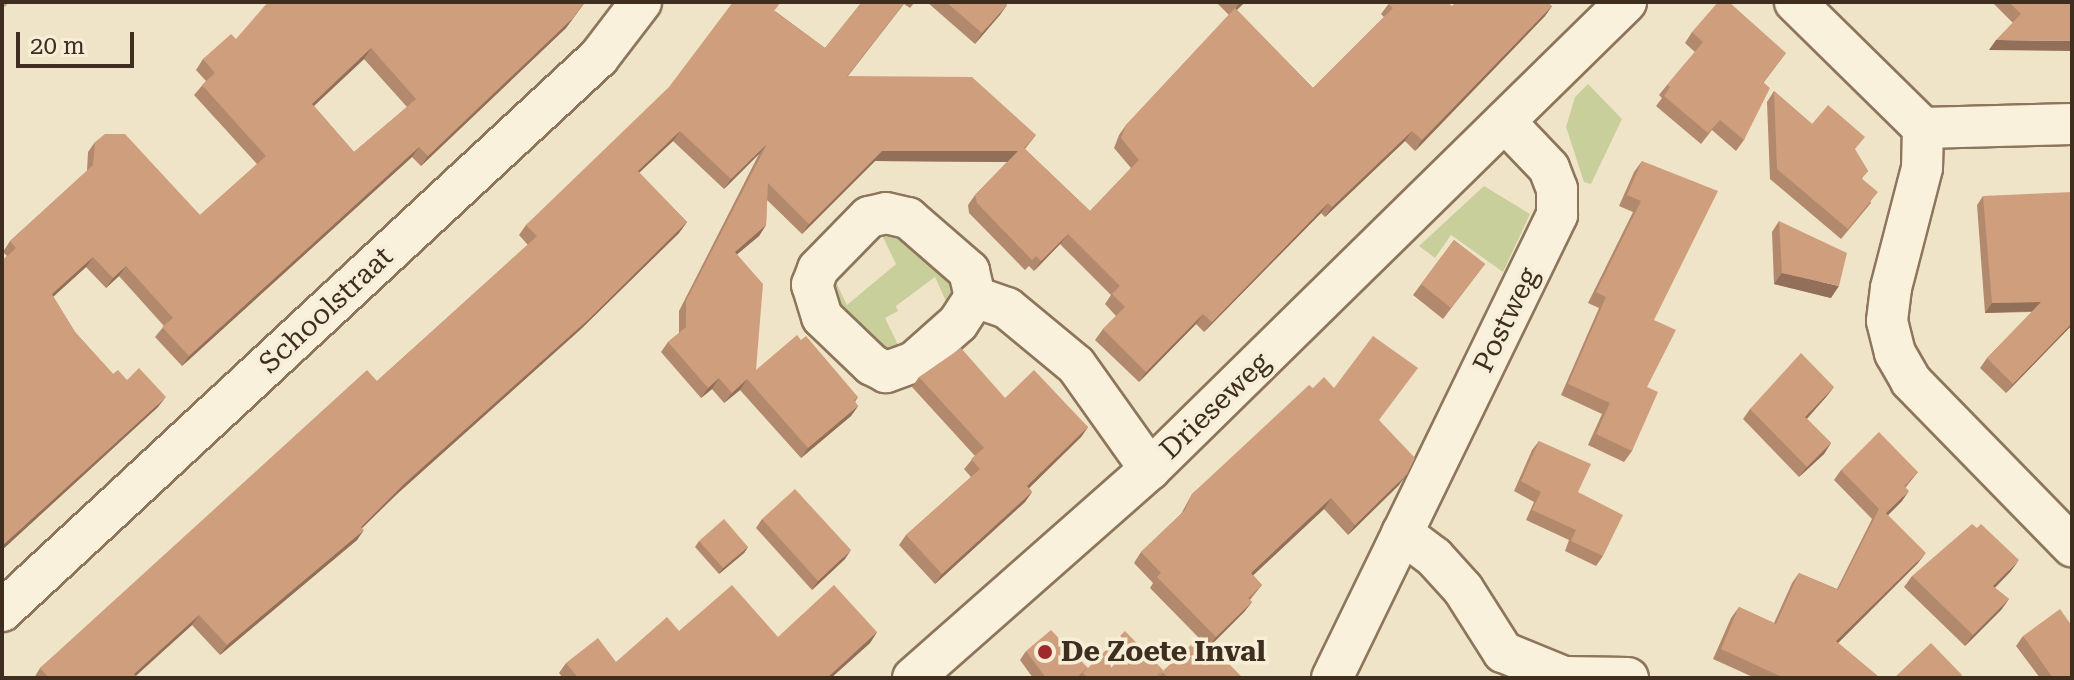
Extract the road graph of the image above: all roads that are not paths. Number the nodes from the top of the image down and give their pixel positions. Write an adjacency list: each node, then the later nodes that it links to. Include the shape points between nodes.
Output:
1 (641, 2): 11 (street, Schoolstraat, via 599,57)
2 (1626, 2): 4 (street)
3 (1795, 2): 6 (street)
4 (1506, 123): 8 (street, Drieseweg); 9 (street, Postweg, via 1549,168 1557,189 1557,215)
5 (2072, 124): 6 (street)
6 (1923, 128): 10 (street, via 1922,168 1887,321 1895,353 1911,381)
7 (975, 297): 8 (street, via 1007,308 1076,365)
8 (1150, 469): 12 (street, Drieseweg)
9 (1402, 533): 13 (street, Postweg); 14 (street, via 1463,589 1503,652 1564,677)
10 (2072, 546)
11 (2, 611)
12 (913, 678)
13 (1332, 678)
14 (1628, 678)

